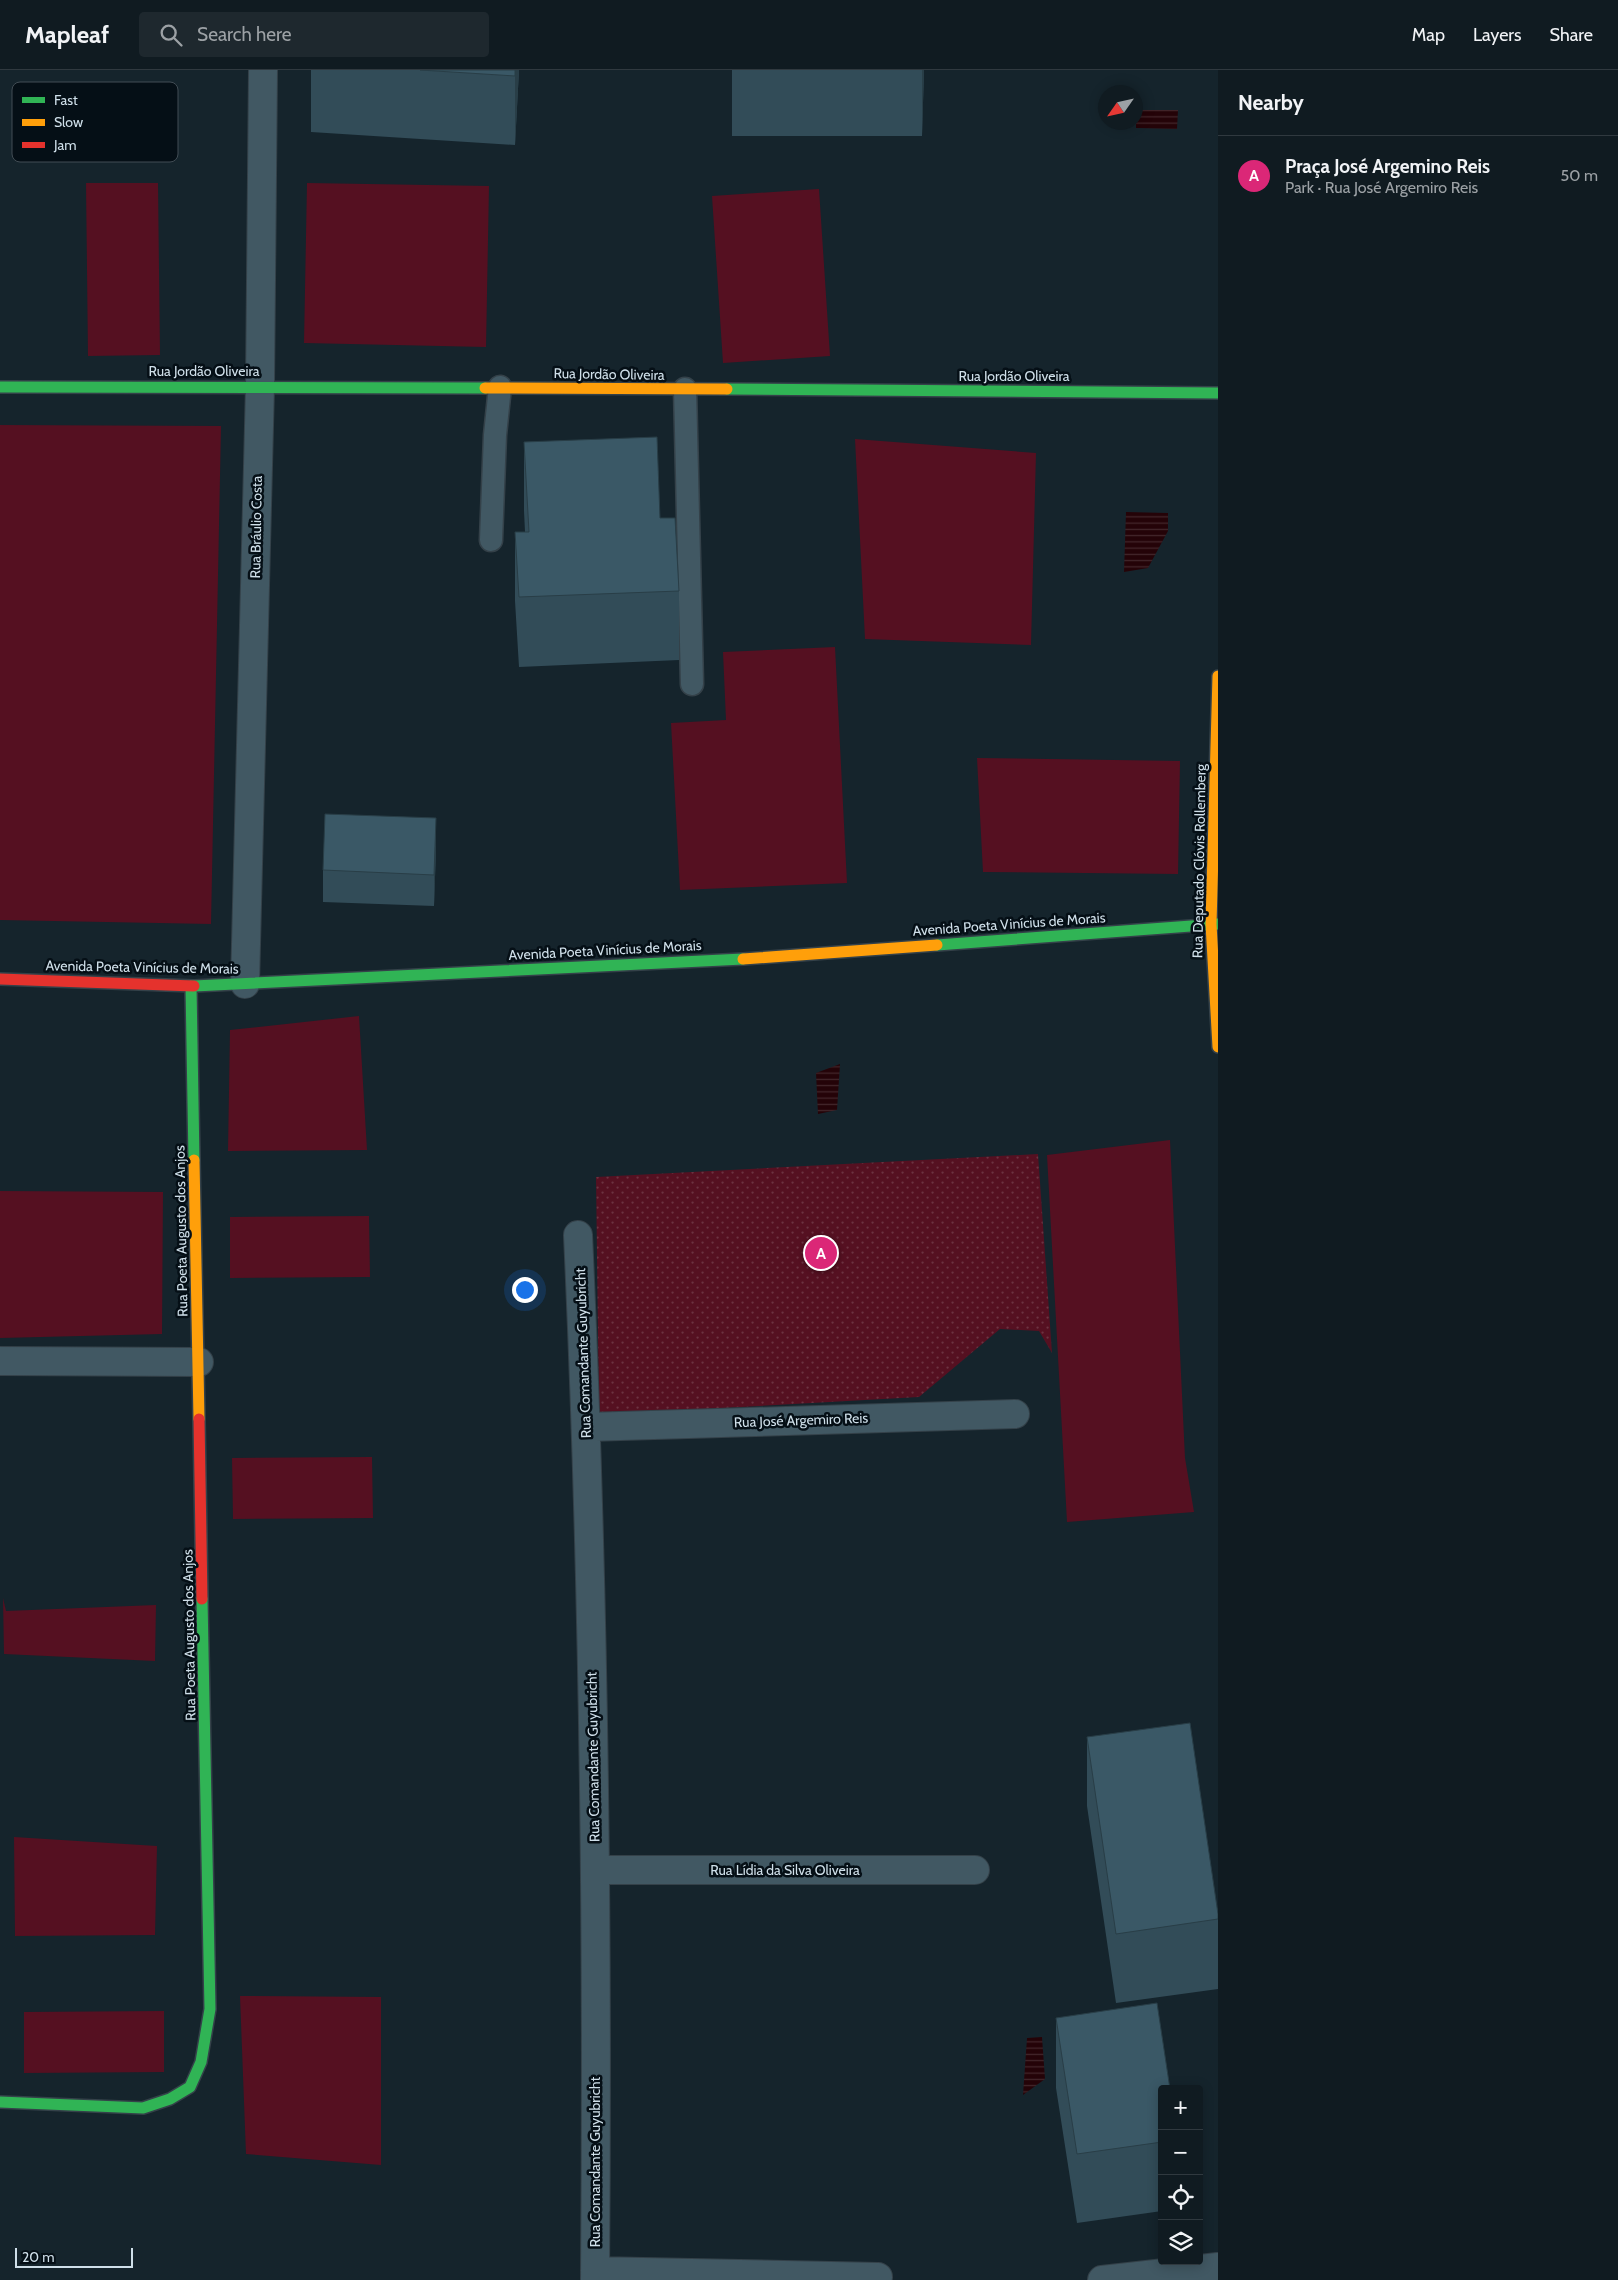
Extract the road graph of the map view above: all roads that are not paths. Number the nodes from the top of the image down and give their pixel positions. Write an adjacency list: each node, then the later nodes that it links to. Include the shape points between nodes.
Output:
1 (263, 70): 2 (street, Rua Bráulio Costa)
2 (260, 386): 3 (street, Rua Jordão Oliveira); 4 (street, Rua Jordão Oliveira); 12 (street, Rua Bráulio Costa)
3 (0, 387)
4 (500, 388): 5 (street, Rua Jordão Oliveira); 7 (lane)
5 (685, 389): 6 (street, Rua Jordão Oliveira); 9 (lane)
6 (1218, 393)
7 (491, 540)
8 (1218, 676): 10 (street, Rua Deputado Clóvis Rollemberg)
9 (692, 684)
10 (1214, 924): 12 (street, Avenida Poeta Vinícius de Morais, via 740,959); 14 (street, Rua Deputado Clóvis Rollemberg)
11 (0, 979): 13 (street, Avenida Poeta Vinícius de Morais)
12 (245, 984): 13 (street, Avenida Poeta Vinícius de Morais)
13 (191, 986): 17 (street, Rua Poeta Augusto dos Anjos)
14 (1218, 1047)
15 (578, 1235): 19 (street, Rua Comandante Guyubricht)
16 (0, 1361): 17 (street)
17 (199, 1362): 22 (street, Rua Poeta Augusto dos Anjos, via 210,2009 201,2062 190,2087 170,2099 143,2108)
18 (1015, 1414): 19 (street, Rua José Argemiro Reis)
19 (587, 1427): 20 (street, Rua Comandante Guyubricht)
20 (596, 1870): 21 (street, Rua Lídia da Silva Oliveira); 24 (street, Rua Comandante Guyubricht)
21 (975, 1870)
22 (0, 2102)
23 (1218, 2266): 26 (street)
24 (595, 2275): 25 (street)
25 (878, 2277)
26 (1102, 2280)

